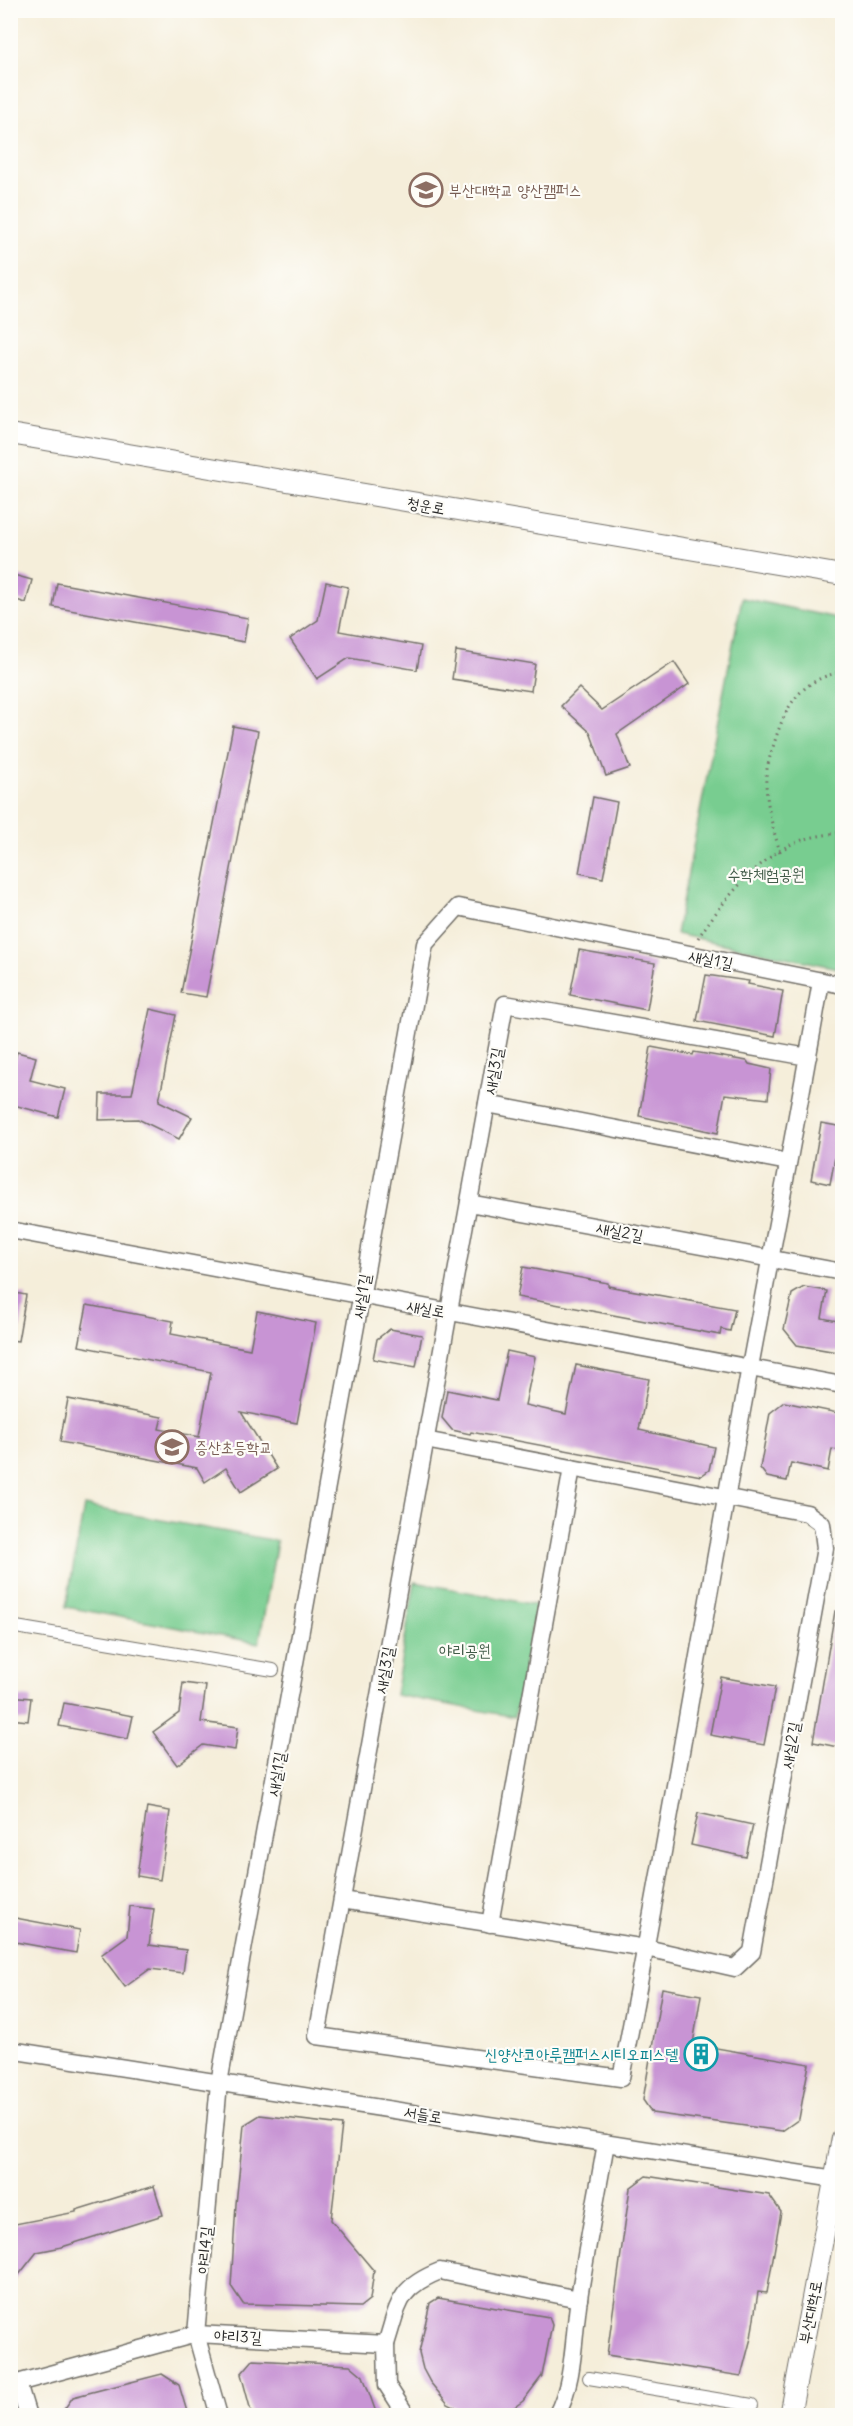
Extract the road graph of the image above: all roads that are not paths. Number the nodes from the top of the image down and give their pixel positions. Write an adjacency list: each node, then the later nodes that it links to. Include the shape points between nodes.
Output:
1 (10, 434): 2 (street, 청운로)
2 (843, 575)
3 (821, 981): 4 (street, 새실1길); 5 (street); 12 (street, 새실1길, via 458,907 425,944)
4 (843, 985)
5 (808, 1057): 6 (street, 새실3길, via 505,1004); 7 (street)
6 (488, 1104): 7 (street); 8 (street, 새실3길)
7 (788, 1162): 10 (street)
8 (469, 1203): 10 (street, 새실2길); 13 (street, 새실3길)
9 (10, 1230): 12 (street, 새실로)
10 (771, 1259): 11 (street); 14 (street)
11 (843, 1272)
12 (361, 1295): 13 (street, 새실로); 25 (street, 새실1길)
13 (448, 1312): 14 (street, 새실로); 16 (street, 새실3길)
14 (750, 1367): 15 (street, 새실로); 18 (street)
15 (843, 1385)
16 (425, 1440): 17 (street); 21 (street, 새실3길)
17 (572, 1468): 18 (street, 새실2길); 22 (street)
18 (727, 1496): 23 (street); 23 (street, 새실2길, via 807,1513 822,1524 825,1548 752,1952 735,1968)
19 (10, 1626): 20 (street)
20 (273, 1670)
21 (342, 1900): 22 (street); 23 (street, 새실3길, via 317,2036 621,2078)
22 (490, 1924): 23 (street)
23 (646, 1948)
24 (10, 2050): 25 (street, 서들로)
25 (219, 2083): 27 (street, 서들로); 30 (street, 야리4길)
26 (843, 2138): 28 (street, 부산대학로)
27 (606, 2143): 28 (street, 서들로); 29 (street)
28 (839, 2169): 39 (street, 부산대학로)
29 (579, 2299): 31 (street, via 440,2271 418,2280 400,2298); 38 (street, via 569,2379)
30 (196, 2334): 31 (street, 야리3길); 33 (street, 야리3길); 36 (street, 야리4길)
31 (386, 2344): 37 (street, via 387,2385)
32 (589, 2378): 34 (street)
33 (14, 2384): 35 (street, 야리3길)
34 (752, 2405)
35 (28, 2415)
36 (219, 2415)
37 (407, 2415)
38 (556, 2415)
39 (790, 2415)

